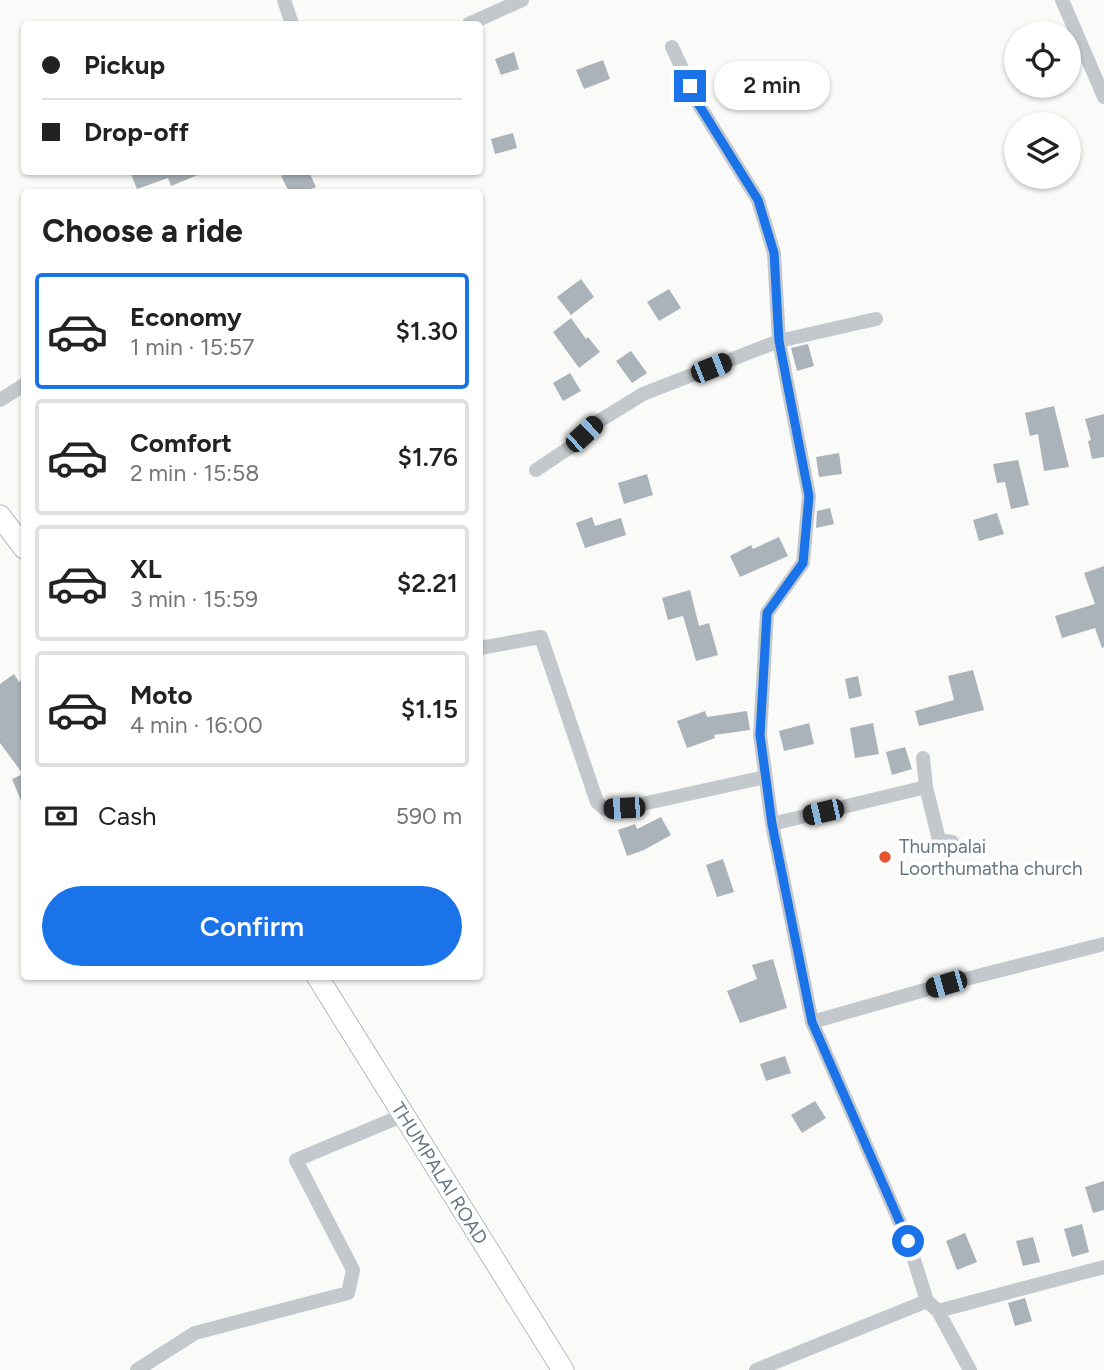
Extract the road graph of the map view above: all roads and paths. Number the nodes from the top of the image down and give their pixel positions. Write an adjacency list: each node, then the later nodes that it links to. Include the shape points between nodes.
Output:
1 (284, 0): 4 (street)
2 (522, 0): 5 (street)
3 (1062, 0): 7 (street)
4 (291, 21)
5 (476, 21)
6 (672, 47): 9 (street, via 699,105 758,200 774,253)
7 (1104, 97)
8 (876, 319): 9 (street)
9 (779, 341): 12 (street, via 643,394 596,423); 17 (street, via 809,496 803,563 767,613 760,735)
10 (21, 387): 11 (street)
11 (0, 400)
12 (536, 470)
13 (0, 516): 14 (street)
14 (21, 544)
15 (483, 647): 17 (street, via 541,637 597,802 605,809)
16 (923, 758): 18 (street)
17 (765, 777): 19 (street)
18 (926, 787): 19 (street); 20 (street, via 940,839)
19 (772, 824): 23 (street)
20 (952, 842)
21 (1104, 944): 23 (street)
22 (320, 980): 24 (street, THUMPALAI ROAD)
23 (812, 1022): 26 (street)
24 (404, 1115): 27 (street, via 296,1160 353,1270 348,1293 195,1333); 28 (street, THUMPALAI ROAD)
25 (1104, 1267): 26 (street)
26 (932, 1306): 29 (street); 30 (street)
27 (136, 1370)
28 (564, 1370)
29 (756, 1370)
30 (970, 1370)

